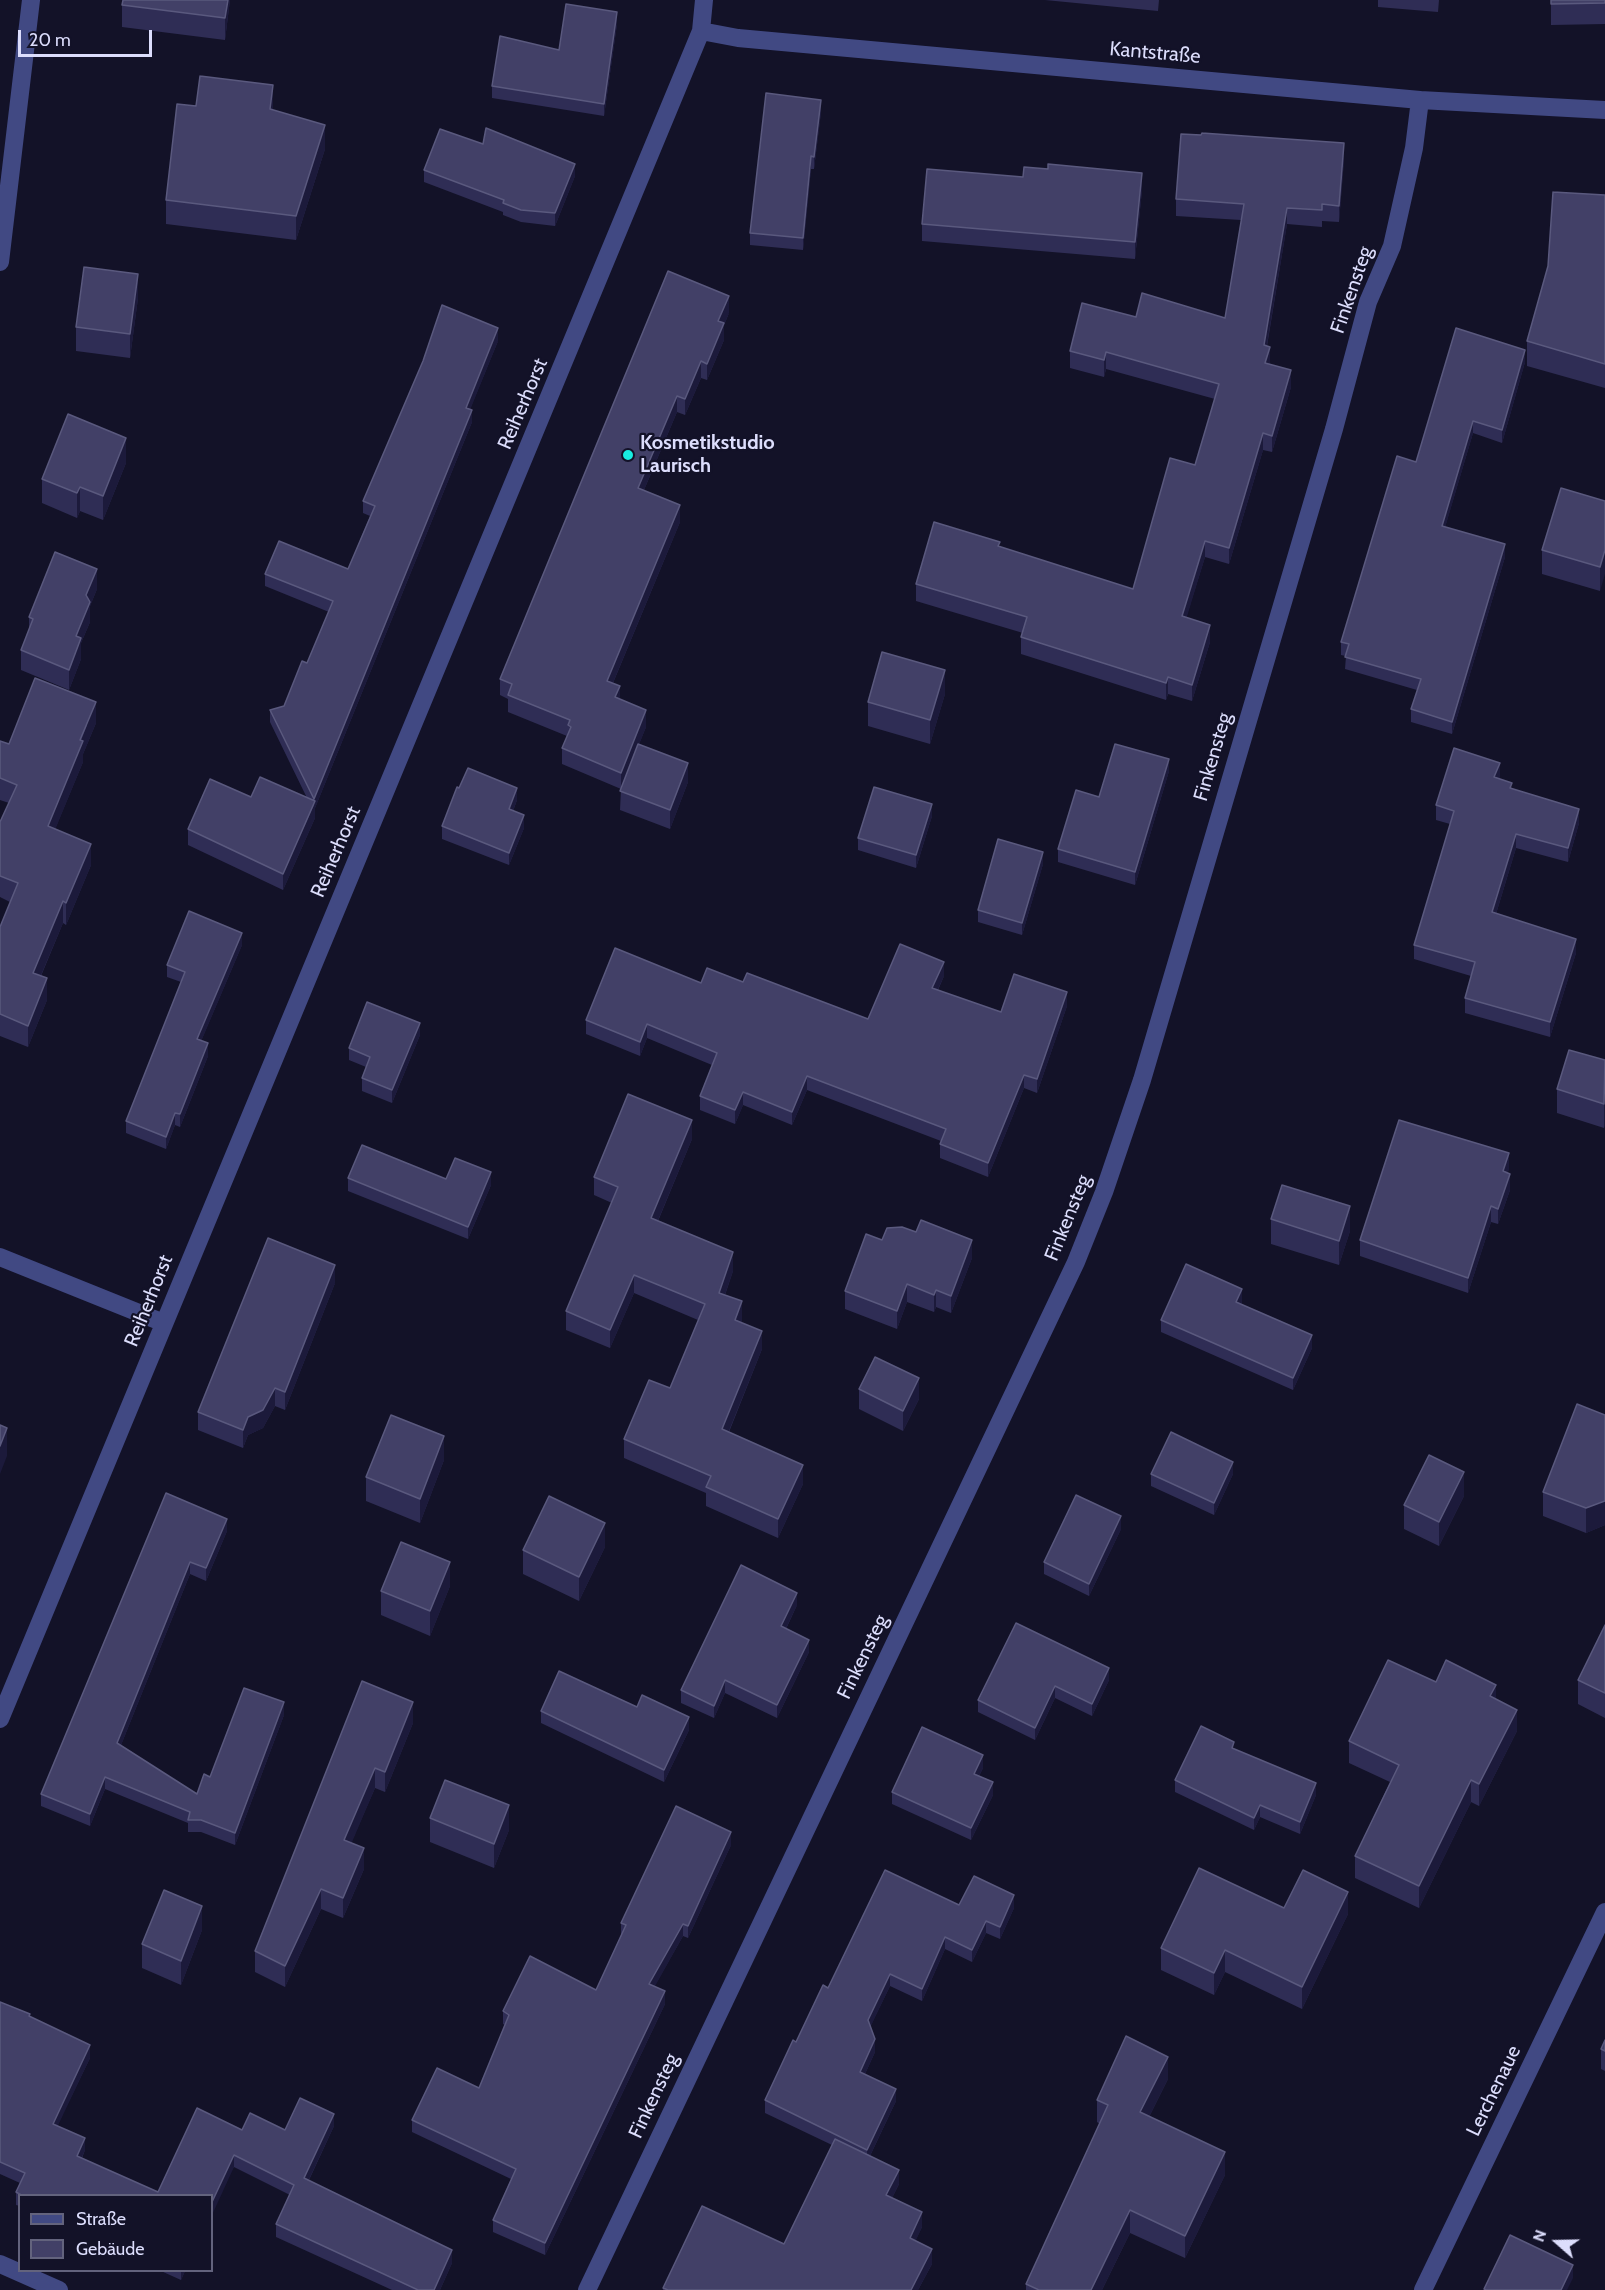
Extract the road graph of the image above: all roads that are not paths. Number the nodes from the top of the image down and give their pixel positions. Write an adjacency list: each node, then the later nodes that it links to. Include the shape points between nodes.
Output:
1 (31, 0): 6 (street)
2 (704, 0): 3 (street, Reiherhorst)
3 (701, 31): 4 (street, Kantstraße, via 738,38); 8 (street, Reiherhorst)
4 (1420, 100): 5 (street, Kantstraße); 15 (street, Finkensteg, via 1414,148 1392,246 1368,302 1142,1080 1104,1192 1076,1262)
5 (1605, 110)
6 (0, 262)
7 (0, 1257): 8 (street)
8 (164, 1323): 9 (street, Reiherhorst)
9 (0, 1719)
10 (1605, 1912): 16 (street, Lerchenaue)
11 (0, 2264): 13 (street)
12 (18, 2272): 14 (street)
13 (18, 2272)
14 (59, 2290)
15 (587, 2290)
16 (1423, 2290)

